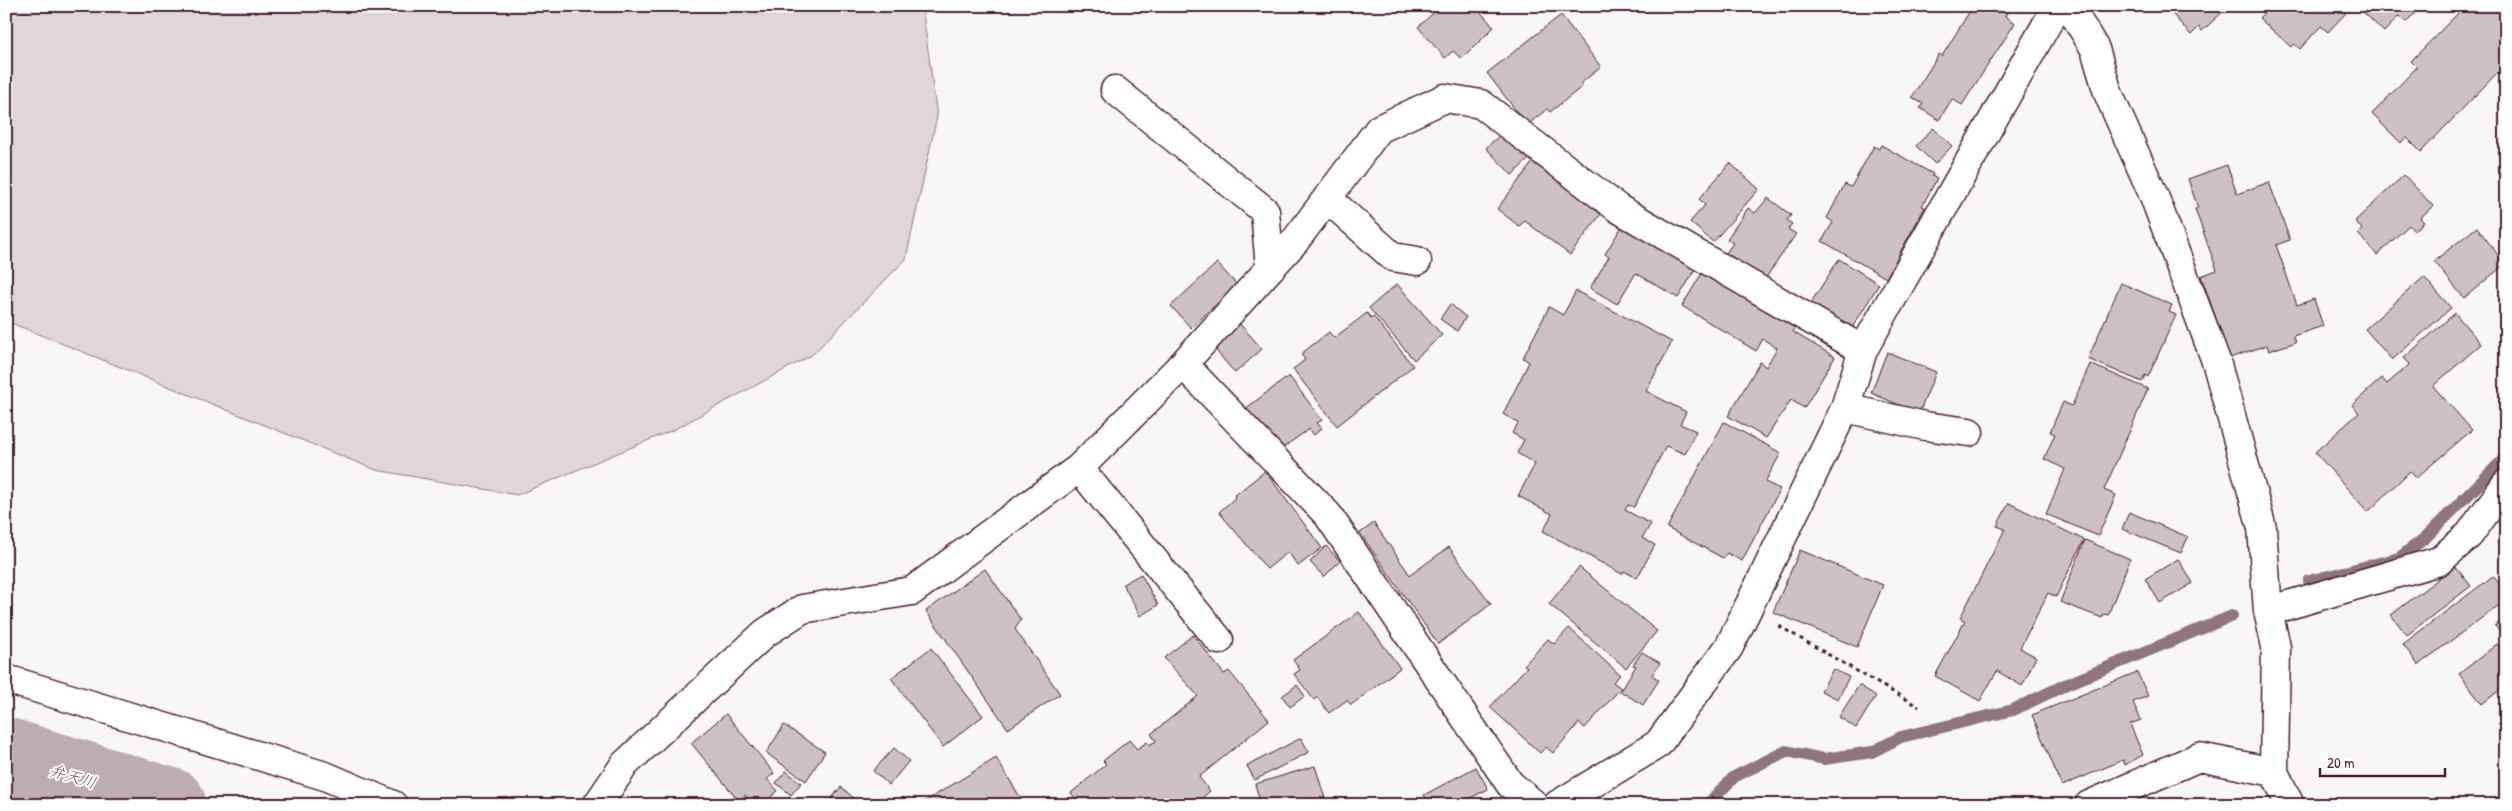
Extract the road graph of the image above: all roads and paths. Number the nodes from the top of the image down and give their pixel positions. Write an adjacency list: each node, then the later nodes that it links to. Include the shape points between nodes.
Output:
1 (2057, 6): 7 (street)
2 (2068, 6): 14 (street, via 2094,49 2108,93 2154,196 2216,361 2262,528)
3 (1115, 90): 6 (street, via 1265,210)
4 (1327, 198): 5 (street, via 1393,257); 6 (street); 7 (street, via 1379,129 1446,98 1481,104 1619,208)
5 (1417, 261)
6 (1270, 268): 8 (street)
7 (1863, 350): 9 (street)
8 (1183, 364): 11 (street); 23 (street, via 1328,515 1510,784)
9 (1845, 408): 10 (street); 13 (street)
10 (1969, 432)
11 (1079, 468): 15 (street); 22 (street, via 912,591 802,609 765,633 625,764)
12 (2506, 484): 14 (street, via 2470,535 2439,561)
13 (1748, 608): 17 (path); 24 (street, via 1729,647 1658,744)
14 (2268, 611): 18 (street, via 2276,647)
15 (1219, 640)
16 (6, 679): 21 (street, via 325,776)
17 (1918, 707)
18 (2274, 772): 25 (street, via 2200,757); 26 (street)
19 (6, 798): 20 (path)
20 (30, 805)
21 (393, 805)
22 (598, 805)
23 (1534, 805)
24 (1557, 805)
25 (2089, 805)
26 (2290, 805)

